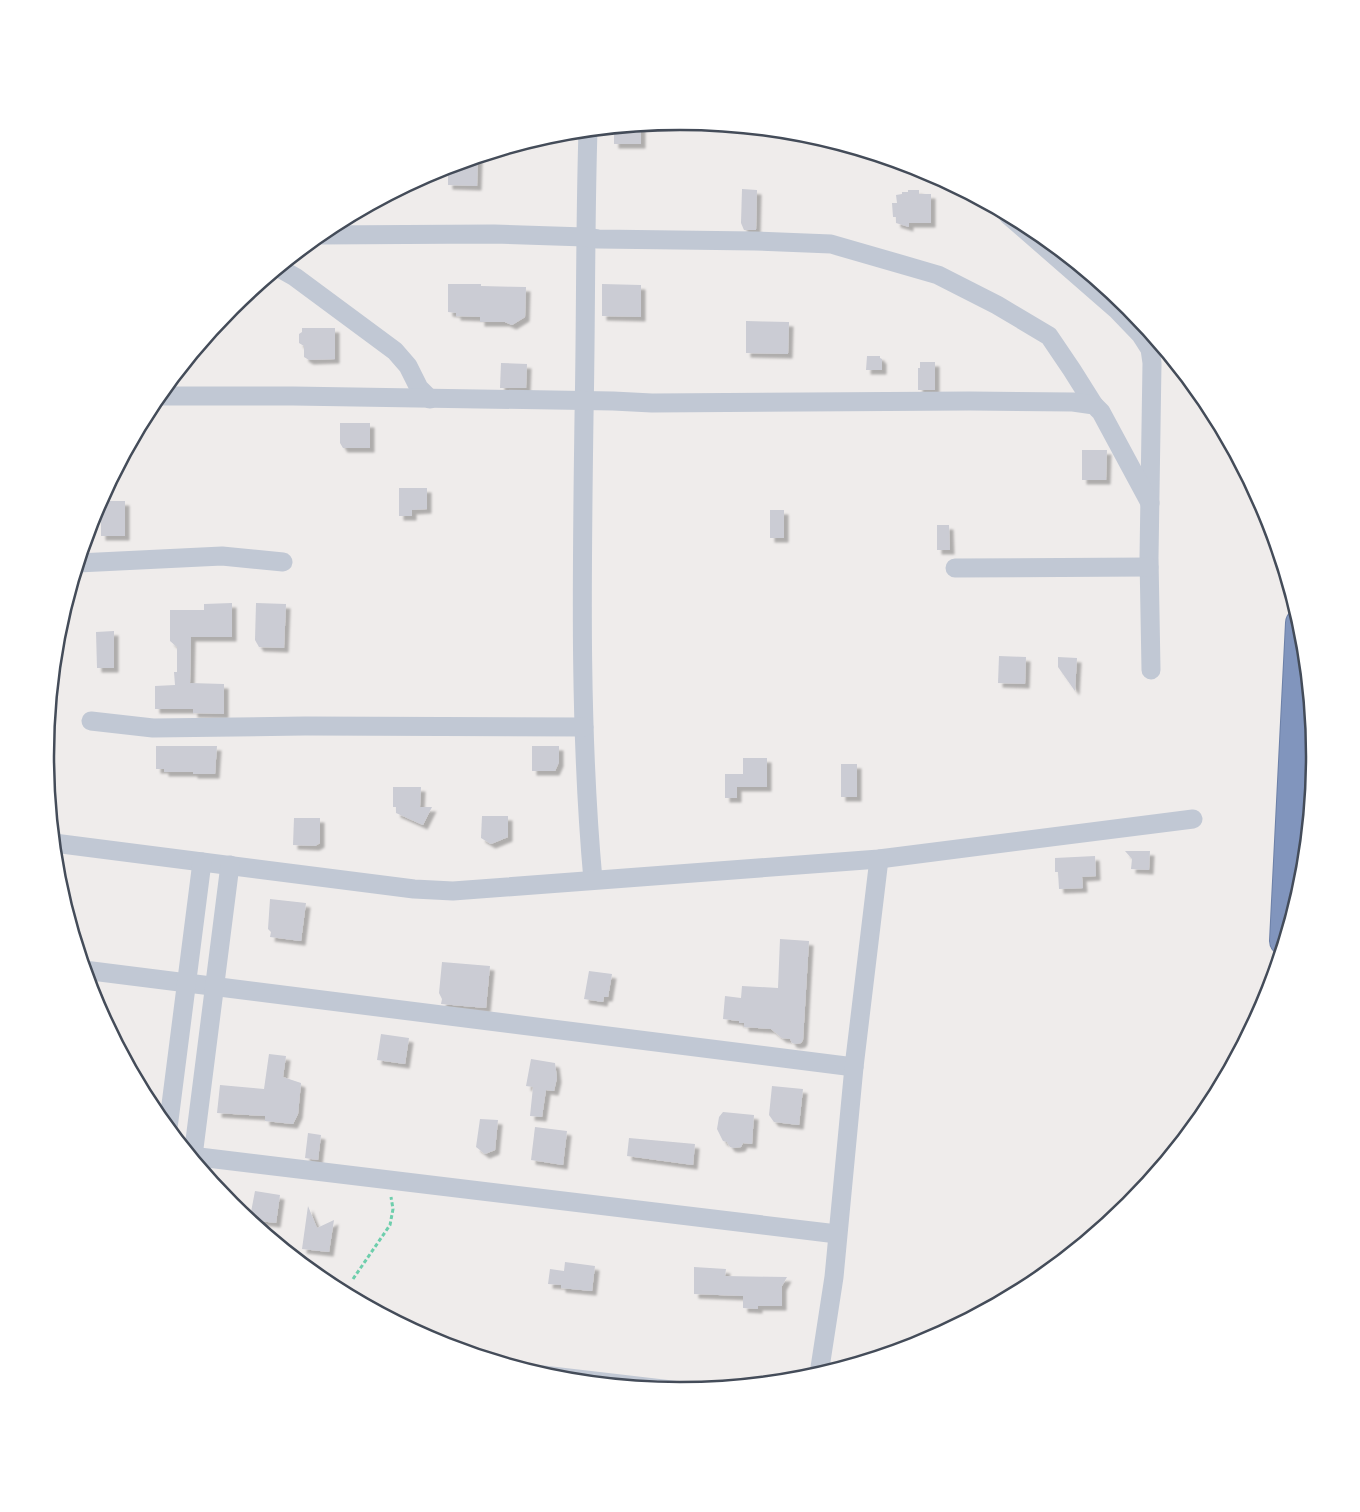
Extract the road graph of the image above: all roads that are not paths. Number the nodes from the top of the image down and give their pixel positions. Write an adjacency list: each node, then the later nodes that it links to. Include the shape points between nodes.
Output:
1 (588, 137): 3 (street)
2 (332, 235): 3 (street)
3 (585, 237): 8 (street); 9 (street, via 831,244 938,275 1049,336)
4 (1046, 248): 10 (street, via 1116,309 1141,335 1150,350)
5 (284, 271): 7 (street, via 395,350 419,388)
6 (168, 396): 7 (street)
7 (430, 399): 8 (street)
8 (585, 401): 9 (street, via 970,401); 18 (street, via 582,561)
9 (1094, 405): 10 (street, via 1101,412)
10 (1150, 504): 13 (street)
11 (283, 562): 12 (street, via 222,556)
12 (85, 563)
13 (1149, 567): 14 (street); 16 (street)
14 (954, 568)
15 (1298, 658): 25 (highway)
16 (1151, 670)
17 (91, 722): 18 (street, via 152,728)
18 (584, 727): 24 (street)
19 (1193, 819): 21 (street)
20 (60, 844): 22 (street)
21 (879, 859): 24 (street); 29 (street)
22 (202, 862): 23 (street); 27 (street)
23 (230, 865): 24 (street, via 453,891); 28 (street)
24 (593, 880)
25 (1285, 917)
26 (92, 971): 27 (street)
27 (187, 983): 28 (street); 30 (street)
28 (215, 986): 29 (street); 31 (street)
29 (854, 1067): 33 (street)
30 (169, 1118)
31 (193, 1149)
32 (199, 1157): 33 (street)
33 (838, 1234): 34 (street)
34 (820, 1366)

